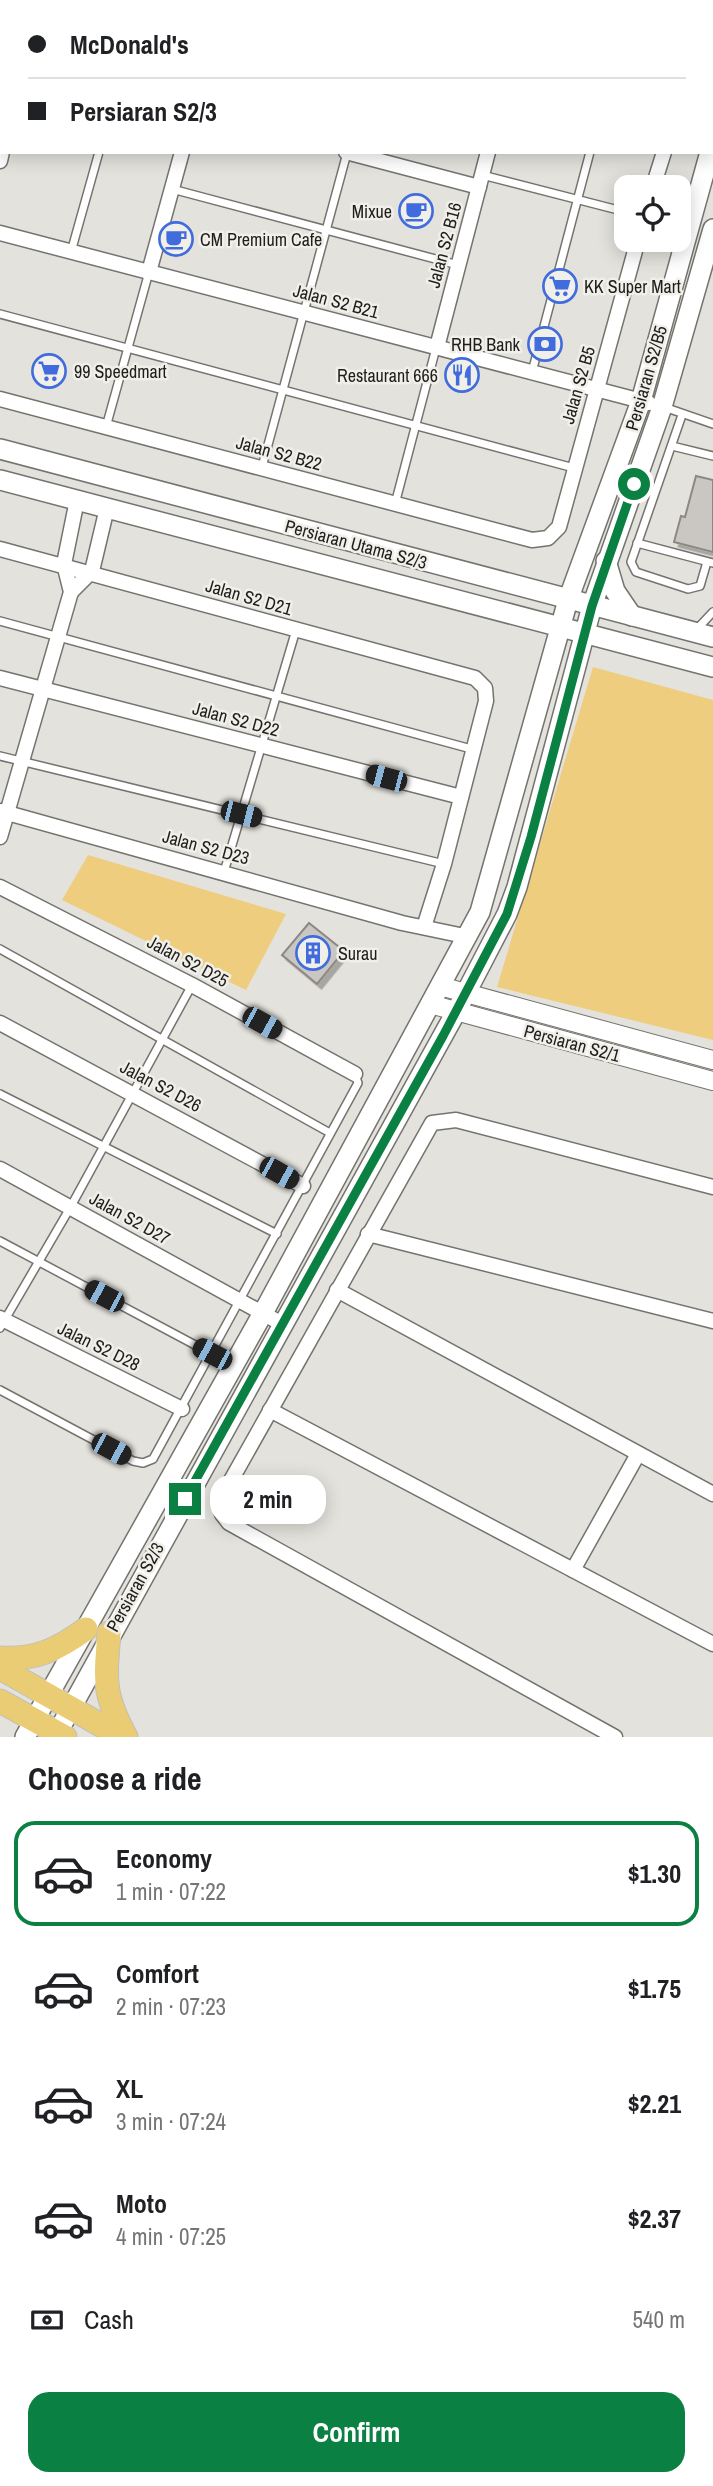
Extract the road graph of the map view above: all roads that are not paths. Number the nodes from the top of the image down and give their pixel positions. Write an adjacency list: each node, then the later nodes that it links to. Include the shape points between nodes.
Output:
1 (98, 154): 17 (lane)
2 (181, 154): 11 (street)
3 (346, 154): 15 (lane)
4 (351, 154): 10 (street)
5 (488, 154): 10 (street, Jalan S2 B16)
6 (589, 154): 12 (lane)
7 (663, 154): 9 (street)
8 (709, 154): 29 (main road, Persiaran S2/B5)
9 (657, 175)
10 (481, 181): 12 (lane); 19 (street, Jalan S2 B16)
11 (172, 189): 15 (lane); 20 (street)
12 (576, 200): 13 (lane); 25 (lane)
13 (614, 209)
14 (713, 229): 30 (main road, Persiaran S2/B5)
15 (326, 231): 19 (lane); 21 (lane)
16 (0, 233): 17 (street, Jalan S2 B21)
17 (71, 252): 20 (street, Jalan S2 B21)
18 (635, 252): 27 (street, Jalan S2 B5)
19 (458, 265): 23 (street, Jalan S2 B16)
20 (149, 272): 21 (street, Jalan S2 B21); 24 (lane)
21 (304, 313): 23 (street, Jalan S2 B21); 26 (lane)
22 (0, 314): 24 (lane)
23 (437, 347): 25 (street, Jalan S2 B21); 33 (lane)
24 (128, 348): 26 (lane); 34 (lane)
25 (532, 372): 27 (street, Jalan S2 B21)
26 (283, 390): 33 (lane); 38 (lane)
27 (597, 390): 29 (street, Jalan S2 B21); 39 (street, Jalan S2 B5)
28 (0, 399): 34 (street, Jalan S2 B22)
29 (641, 401): 30 (street, Jalan S2 B21); 50 (main road, Persiaran S2/B5)
30 (662, 407): 31 (lane); 47 (main road, Persiaran S2/B5)
31 (682, 415): 32 (lane); 35 (lane)
32 (713, 424)
33 (417, 425): 39 (lane); 42 (lane)
34 (106, 428): 38 (street, Jalan S2 B22)
35 (672, 446): 37 (lane); 45 (lane)
36 (0, 449): 53 (main road, Persiaran Utama S2/3)
37 (713, 456)
38 (262, 467): 42 (street, Jalan S2 B22)
39 (574, 468): 44 (street, Jalan S2 B5, via 559,527)
40 (0, 480): 41 (main road, Persiaran Utama S2/3)
41 (77, 500): 43 (main road, Persiaran Utama S2/3); 49 (street)
42 (395, 504): 44 (street, Jalan S2 B22, via 532,540)
43 (107, 508): 51 (street); 59 (main road, Persiaran Utama S2/3)
44 (548, 538)
45 (637, 543): 48 (lane); 48 (lane, via 631,562 636,572 688,589 700,586)
46 (0, 549): 49 (street, Jalan S2 D21)
47 (606, 561): 55 (main road, Persiaran S2/B5); 57 (main road, via 615,590)
48 (710, 562)
49 (64, 564): 51 (street, Jalan S2 D21); 52 (street)
50 (579, 567): 53 (main road, via 559,586); 54 (main road, Persiaran S2/B5)
51 (92, 571): 52 (street); 60 (street, Jalan S2 D21)
52 (71, 592): 63 (street)
53 (538, 592): 54 (main road, Persiaran Utama S2/3)
54 (568, 600): 55 (main road, Persiaran Utama S2/3); 59 (main road, Persiaran S2/B5)
55 (592, 606): 57 (main road, Persiaran Utama S2/3); 61 (main road, Persiaran S2/3)
56 (713, 612): 62 (lane)
57 (632, 616): 62 (main road, Persiaran Utama S2/3)
58 (0, 621): 63 (lane)
59 (561, 626): 61 (main road, Persiaran Utama S2/3); 80 (main road, Persiaran S2/B5, via 500,848)
60 (296, 631): 67 (lane); 69 (street, Jalan S2 D21, via 475,678 485,688 486,701)
61 (585, 632): 64 (main road, Persiaran Utama S2/3); 84 (main road, Persiaran S2/3, via 517,887)
62 (704, 634)
63 (58, 637): 66 (street); 67 (lane)
64 (713, 667)
65 (0, 678): 66 (street, Jalan S2 D22)
66 (43, 689): 68 (street, Jalan S2 D22); 71 (street)
67 (276, 696): 68 (lane); 69 (lane)
68 (261, 745): 72 (street, Jalan S2 D22); 74 (lane)
69 (475, 750): 72 (street)
70 (0, 755): 71 (lane)
71 (22, 761): 73 (street); 74 (lane)
72 (461, 797): 76 (street)
73 (4, 812): 75 (street); 77 (street, Jalan S2 D23)
74 (241, 814): 76 (lane); 77 (lane)
75 (0, 837)
76 (444, 864): 79 (street)
77 (224, 872): 79 (street, Jalan S2 D23)
78 (0, 887): 82 (street, Jalan S2 D25)
79 (424, 927): 80 (street, Jalan S2 D23)
80 (469, 937): 83 (main road, Persiaran S2/B5)
81 (0, 949): 88 (lane)
82 (192, 985): 88 (lane); 90 (street, Jalan S2 D25)
83 (440, 986): 84 (street, Persiaran S2/1); 85 (main road, Persiaran S2/B5)
84 (466, 993): 86 (main road, Persiaran S2/3); 89 (street, Persiaran S2/1)
85 (430, 1004): 86 (street, Persiaran S2/1); 106 (main road, Persiaran S2/B5)
86 (456, 1012): 91 (street, Persiaran S2/1); 109 (main road, Persiaran S2/3)
87 (0, 1023): 92 (street, Jalan S2 D26)
88 (163, 1037): 92 (lane); 94 (lane)
89 (713, 1060)
90 (355, 1074): 94 (lane, via 358,1083)
91 (713, 1081)
92 (132, 1092): 95 (lane); 97 (street, Jalan S2 D26)
93 (0, 1094): 95 (lane)
94 (330, 1133): 97 (lane)
95 (103, 1146): 99 (lane); 100 (lane)
96 (0, 1169): 99 (street, Jalan S2 D27)
97 (303, 1186): 100 (lane)
98 (713, 1187): 101 (street, via 456,1120 432,1123)
99 (70, 1208): 103 (lane); 105 (street, Jalan S2 D27)
100 (277, 1234): 105 (lane)
101 (368, 1234): 104 (street); 107 (street)
102 (0, 1241): 103 (lane)
103 (39, 1261): 108 (lane); 110 (lane)
104 (337, 1290): 113 (street); 114 (street)
105 (242, 1301): 106 (street, Jalan S2 D27); 110 (lane)
106 (263, 1313): 109 (street, Jalan S2 D27); 117 (main road, Persiaran S2/B5)
107 (713, 1321)
108 (1, 1322): 112 (street, Jalan S2 D28)
109 (284, 1325): 118 (main road, Persiaran S2/3)
110 (212, 1354): 112 (lane)
111 (0, 1390): 112 (lane, via 143,1463 153,1459)
112 (182, 1409)
113 (270, 1410): 116 (street); 128 (street, via 220,1500 229,1523)
114 (638, 1454): 115 (street); 116 (street)
115 (713, 1494)
116 (573, 1570): 119 (street)
117 (86, 1629): 120 (main road, via 42,1656); 122 (main road, Persiaran S2/B5)
118 (109, 1633): 124 (main road, Persiaran S2/3); 127 (main road, via 105,1680 109,1706)
119 (713, 1644)
120 (0, 1658)
121 (0, 1668): 122 (main road)
122 (48, 1695): 124 (main road); 125 (main road, Persiaran S2/B5)
123 (0, 1701): 125 (main road)
124 (70, 1707): 126 (main road, Persiaran S2/3); 127 (main road)
125 (29, 1728): 126 (main road)
126 (59, 1735)
127 (124, 1737)
128 (615, 1737)

